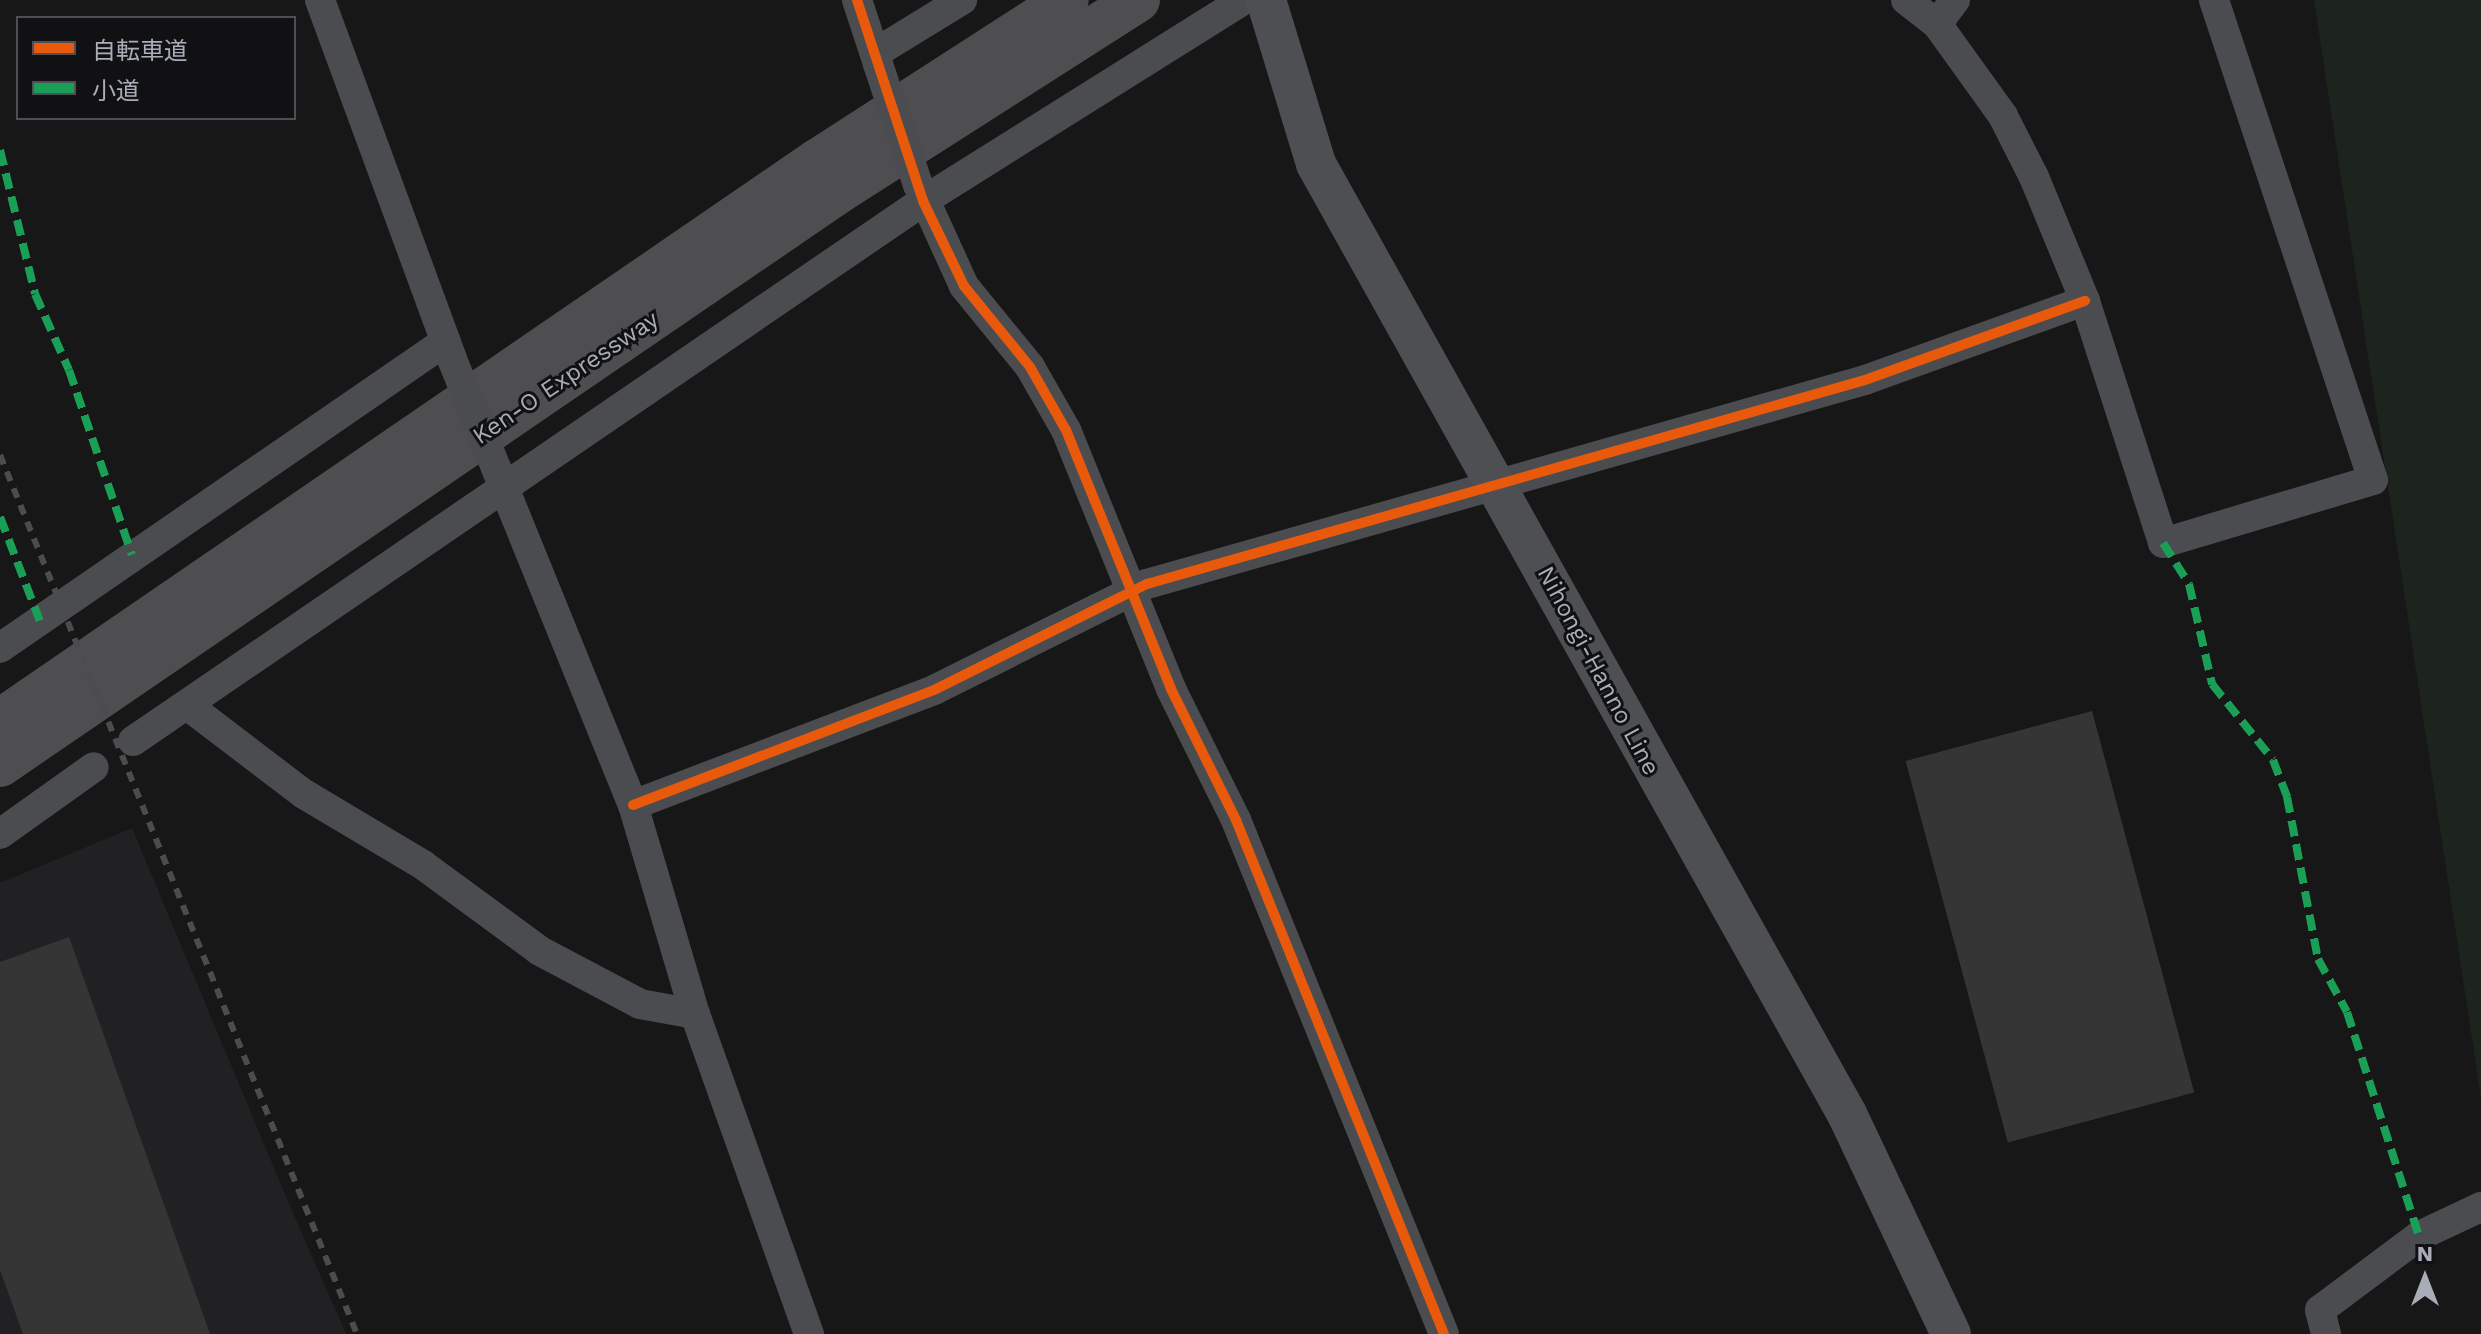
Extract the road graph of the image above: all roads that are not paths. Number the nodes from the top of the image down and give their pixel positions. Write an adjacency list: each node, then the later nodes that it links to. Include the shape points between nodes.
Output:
1 (320, 0): 14 (street)
2 (857, 0): 11 (street)
3 (962, 0): 11 (street)
4 (1067, 0): 20 (highway, Ken-O Expressway, via 817,161)
5 (1138, 0): 22 (highway, Ken-O Expressway, via 838,192)
6 (1243, 0): 12 (street)
7 (1266, 0): 16 (main road, Nihongi-Hanno Line, via 1316,164)
8 (1906, 0): 10 (street)
9 (2214, 0): 13 (street, via 2373,480 2163,543)
10 (1946, 12): 13 (street, via 2003,116)
11 (877, 58): 12 (street, bridge)
12 (921, 193): 15 (street); 17 (street, via 964,286 1050,397)
13 (2085, 301): 16 (street, via 1865,380)
14 (449, 350): 15 (street, bridge); 18 (street)
15 (499, 476): 19 (street); 24 (street)
16 (1496, 481): 17 (street); 30 (main road, Nihongi-Hanno Line, via 1847,1114)
17 (1133, 592): 24 (street, via 936,689); 29 (street, via 1171,689 1242,834)
18 (0, 648)
19 (187, 705): 21 (street); 26 (street, via 304,794 423,865 540,951 640,1004)
20 (0, 721)
21 (133, 741)
22 (0, 765)
23 (94, 767): 25 (street)
24 (633, 805): 26 (street)
25 (0, 834)
26 (695, 1014): 28 (street)
27 (2481, 1207): 31 (street, via 2419,1236 2320,1310)
28 (809, 1334)
29 (1444, 1334)
30 (1951, 1334)
31 (2326, 1334)

